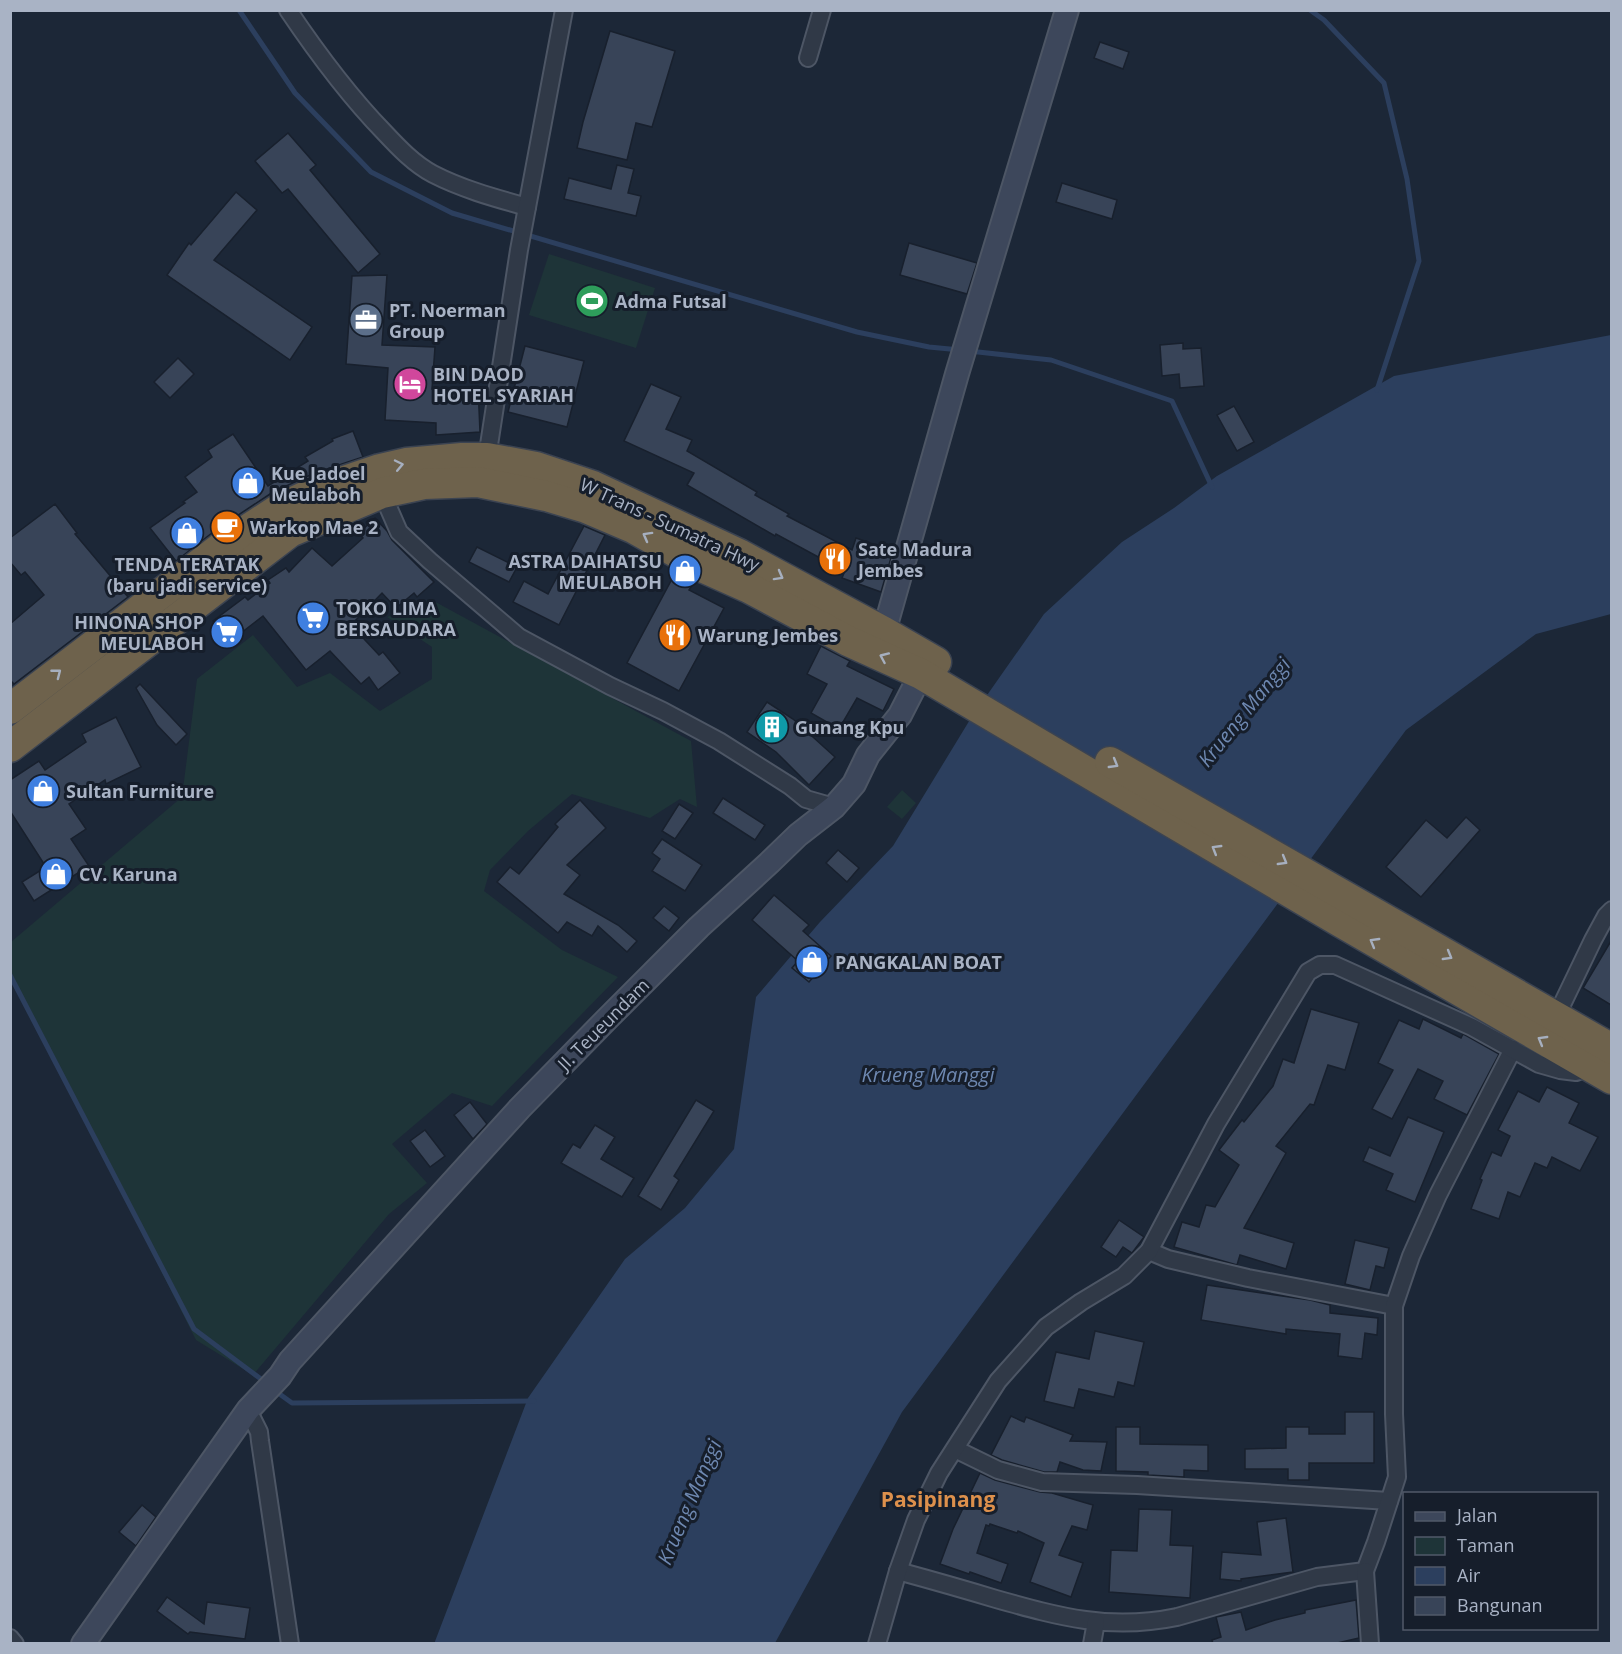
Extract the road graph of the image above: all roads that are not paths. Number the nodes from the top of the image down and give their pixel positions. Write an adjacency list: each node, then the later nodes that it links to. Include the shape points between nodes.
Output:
1 (288, 10): 6 (street, via 338,79 400,149 431,173)
2 (564, 10): 6 (street)
3 (822, 10): 5 (street)
4 (1067, 10): 9 (street)
5 (808, 58)
6 (526, 212): 7 (street)
7 (487, 458): 9 (highway, W Trans - Sumatra Hwy, one-way to 9, via 536,467 593,486 739,554); 11 (highway, W Trans - Sumatra Hwy, one-way to 7, via 226,543 282,507 321,489 406,463)
8 (382, 493): 10 (highway, one-way to 8, via 848,641 633,528 546,495 478,482 424,484); 12 (highway, via 290,532); 13 (street, via 399,532 519,637 719,741 806,799)
9 (884, 632): 10 (highway, W Trans - Sumatra Hwy)
10 (919, 663): 13 (street, JI. Teueundam, via 900,714 868,755 855,784); 14 (highway)
11 (10, 709)
12 (10, 747)
13 (834, 807): 21 (street, JI. Teueundam, via 699,927 520,1108)
14 (1341, 909): 16 (highway, one-way to 16); 18 (highway, one-way to 14)
15 (1611, 910): 16 (street)
16 (1556, 1017): 18 (highway)
17 (1513, 1049): 18 (street, via 1539,1064 1560,1070 1576,1072); 19 (street, via 1473,1027 1335,966 1320,966 1308,972 1216,1124); 20 (street, via 1438,1195)
18 (1604, 1065)
19 (1149, 1251): 20 (street, via 1248,1278); 22 (street, via 1124,1276 1046,1327 998,1381)
20 (1394, 1306): 23 (street, via 1397,1477)
21 (248, 1410): 29 (street, JI. Teueundam); 30 (street, via 259,1432)
22 (955, 1449): 23 (street, via 998,1470 1042,1482); 24 (street, via 916,1520)
23 (1389, 1501): 25 (street)
24 (898, 1571): 26 (street, via 1033,1609); 31 (street)
25 (1365, 1571): 26 (street, via 1317,1577 1153,1622); 33 (street)
26 (1096, 1622): 32 (street)
27 (10, 1638): 28 (street)
28 (15, 1644)
29 (83, 1644)
30 (290, 1644)
31 (877, 1644)
32 (1092, 1644)
33 (1370, 1644)

